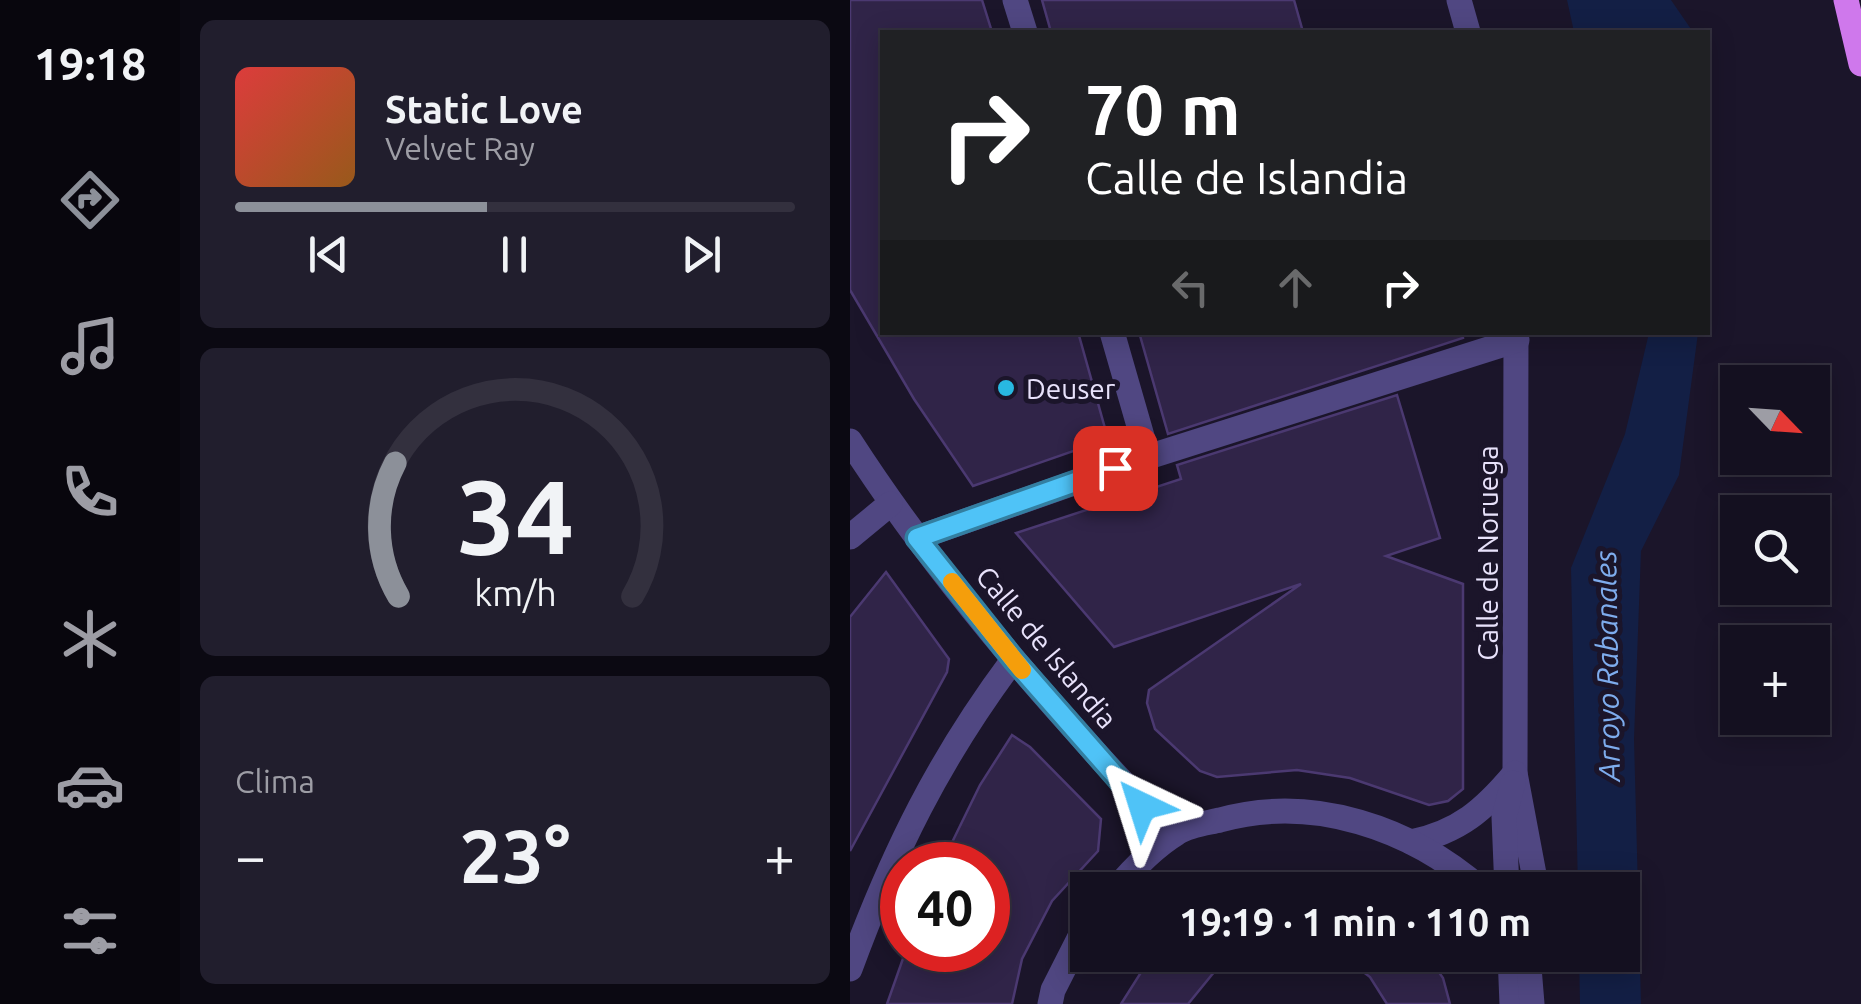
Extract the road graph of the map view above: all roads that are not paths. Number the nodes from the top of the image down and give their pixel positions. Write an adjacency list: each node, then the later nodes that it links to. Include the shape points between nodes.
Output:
1 (1015, 0): 4 (street)
2 (1459, 0): 5 (street)
3 (1846, 0): 6 (main road)
4 (1023, 30)
5 (1467, 30)
6 (1861, 64)
7 (1113, 335): 10 (street)
8 (1516, 336): 10 (street); 15 (street, Calle de Noruega)
9 (850, 441): 11 (street, Calle de Islandia)
10 (1148, 457): 13 (street)
11 (890, 504): 12 (street); 13 (street, Calle de Islandia)
12 (850, 537)
13 (917, 538): 14 (street, Calle de Islandia)
14 (1014, 660): 16 (street, Calle de Islandia, via 1142,806); 23 (street, via 932,778)
15 (1515, 773): 17 (street, via 1482,812); 20 (street, Calle de Noruega, via 1504,816); 21 (street, Calle de Noruega)
16 (1179, 831): 17 (street, via 1256,810 1310,810); 18 (street)
17 (1410, 842): 19 (street)
18 (1135, 872)
19 (1460, 872)
20 (1507, 872)
21 (1534, 872)
22 (1070, 956): 27 (street)
23 (850, 968)
24 (1511, 972): 28 (street)
25 (1529, 972): 29 (street)
26 (1546, 972): 30 (street)
27 (1050, 1004)
28 (1512, 1004)
29 (1532, 1004)
30 (1546, 1004)

